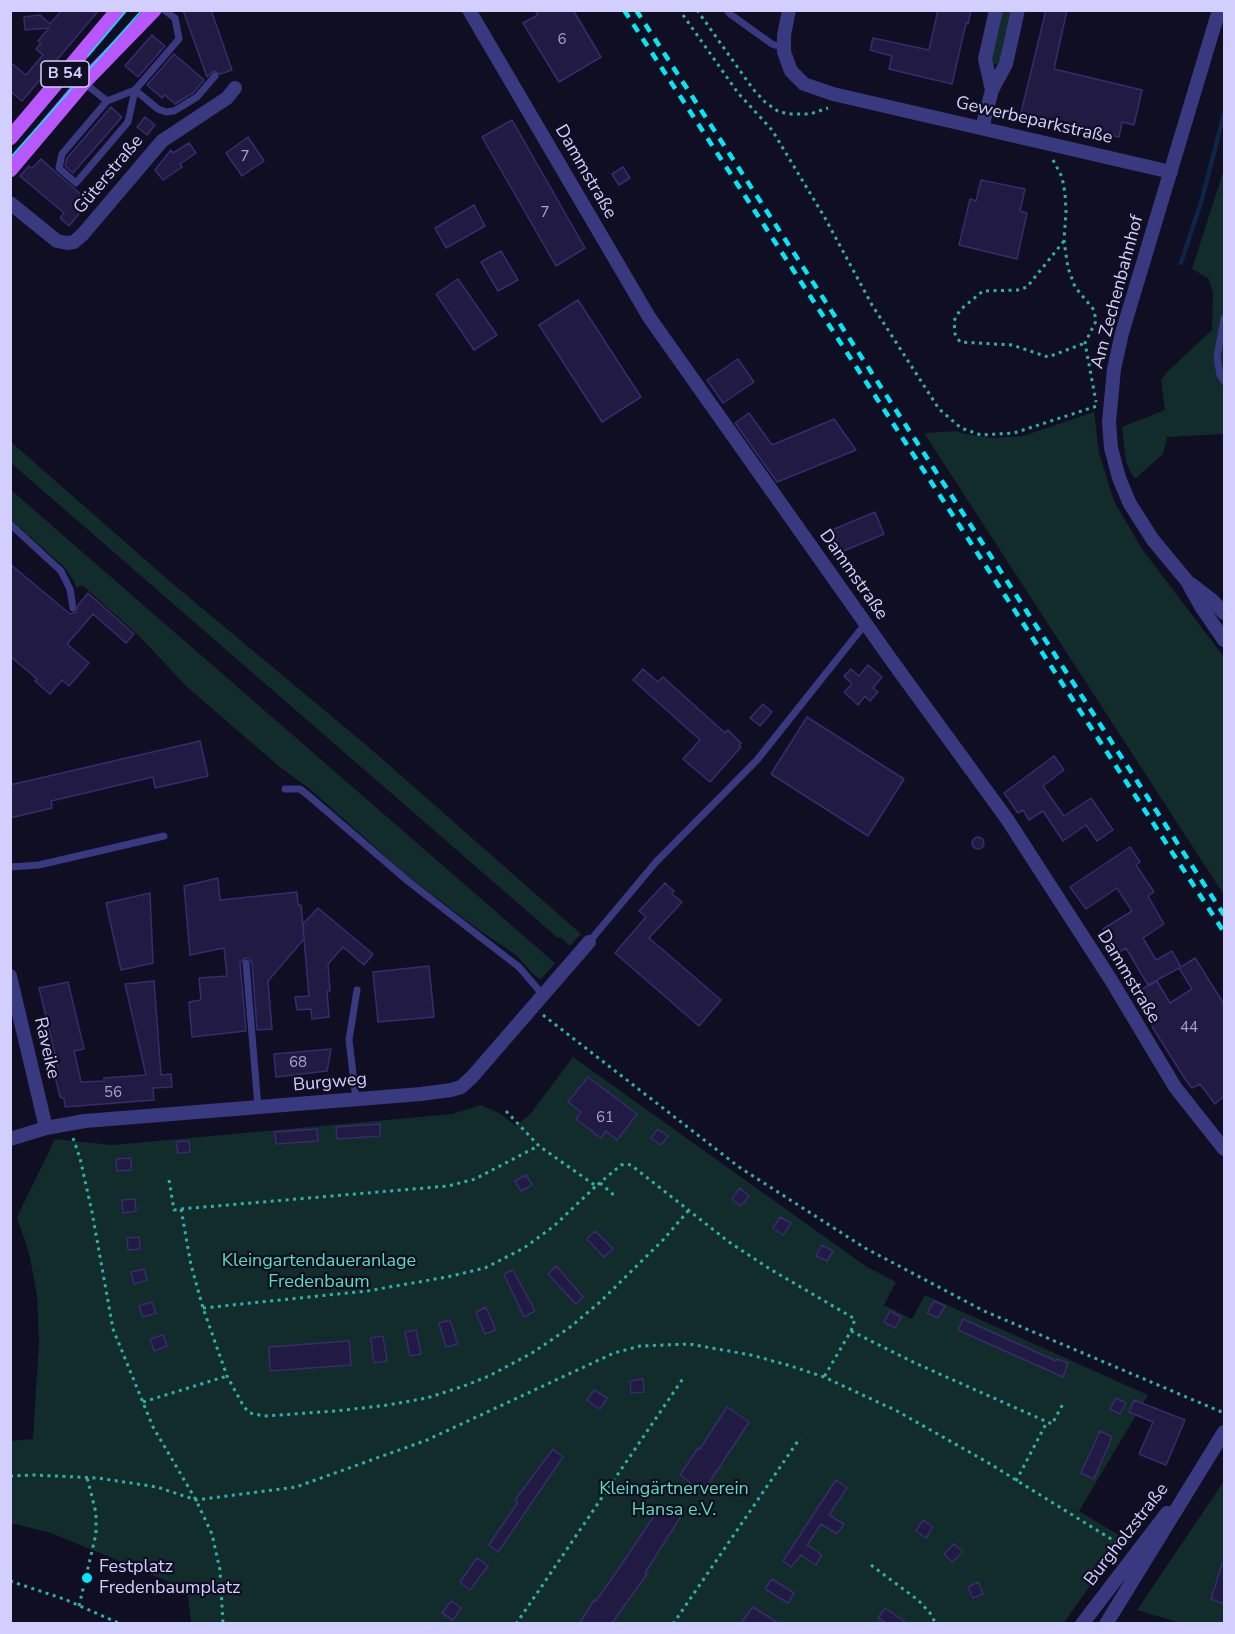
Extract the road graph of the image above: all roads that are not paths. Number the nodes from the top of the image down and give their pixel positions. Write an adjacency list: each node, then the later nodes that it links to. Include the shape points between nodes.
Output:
1 (118, 10): 13 (main road, B 54)
2 (154, 10): 15 (main road, B 54)
3 (164, 10): 11 (lane)
4 (469, 10): 31 (street, Dammstraße, via 649,317)
5 (727, 10): 12 (lane, via 772,44)
6 (789, 10): 12 (street, Gewerbeparkstraße)
7 (996, 10): 18 (street, via 985,58)
8 (1018, 10): 18 (street, via 1005,64)
9 (1219, 10): 23 (street)
10 (184, 15): 11 (lane)
11 (175, 18): 17 (lane, via 179,39)
12 (784, 48): 20 (street, Gewerbeparkstraße, via 791,71 804,84)
13 (68, 70): 15 (lane); 21 (main road, B 54)
14 (215, 76): 17 (lane, via 197,97 174,111 158,109)
15 (84, 83): 19 (lane); 22 (main road, B 54)
16 (236, 88): 24 (street, Güterstraße, via 162,141 74,242 57,241)
17 (135, 90): 19 (lane); 19 (lane, via 128,122 76,183 59,168 62,154)
18 (992, 90): 20 (street)
19 (106, 101)
20 (982, 128): 23 (street, Gewerbeparkstraße)
21 (10, 138)
22 (10, 170)
23 (1171, 172): 28 (street, Am Zechenbahnhof, via 1103,404 1119,478 1130,504)
24 (10, 203)
25 (1224, 318): 26 (lane, via 1217,357)
26 (1224, 381)
27 (10, 524): 29 (lane, via 61,571 70,589)
28 (1187, 581): 30 (street, Am Zechenbahnhof); 32 (street, Am Zechenbahnhof)
29 (73, 608)
30 (1224, 614)
31 (866, 623): 36 (lane, via 757,760 656,862); 45 (street, Dammstraße, via 1007,819 1175,1088)
32 (1224, 640)
33 (285, 789): 40 (lane, via 300,789 309,796 409,882 519,967)
34 (164, 836): 35 (lane, via 39,865)
35 (10, 867)
36 (589, 942): 40 (street, Burgweg)
37 (246, 963): 42 (lane)
38 (10, 976): 43 (street, Raveike)
39 (357, 990): 41 (lane, via 349,1040)
40 (543, 995): 41 (street, Burgweg, via 461,1087)
41 (356, 1099): 42 (street, Burgweg)
42 (258, 1107): 43 (street, Burgweg, via 85,1121)
43 (46, 1128): 44 (street, Burgweg)
44 (10, 1139)
45 (1224, 1149)
46 (1224, 1432): 47 (street, Burgholzstraße)
47 (1140, 1557): 48 (street, Burgholzstraße); 49 (street, Burgholzstraße)
48 (1082, 1623)
49 (1106, 1623)

